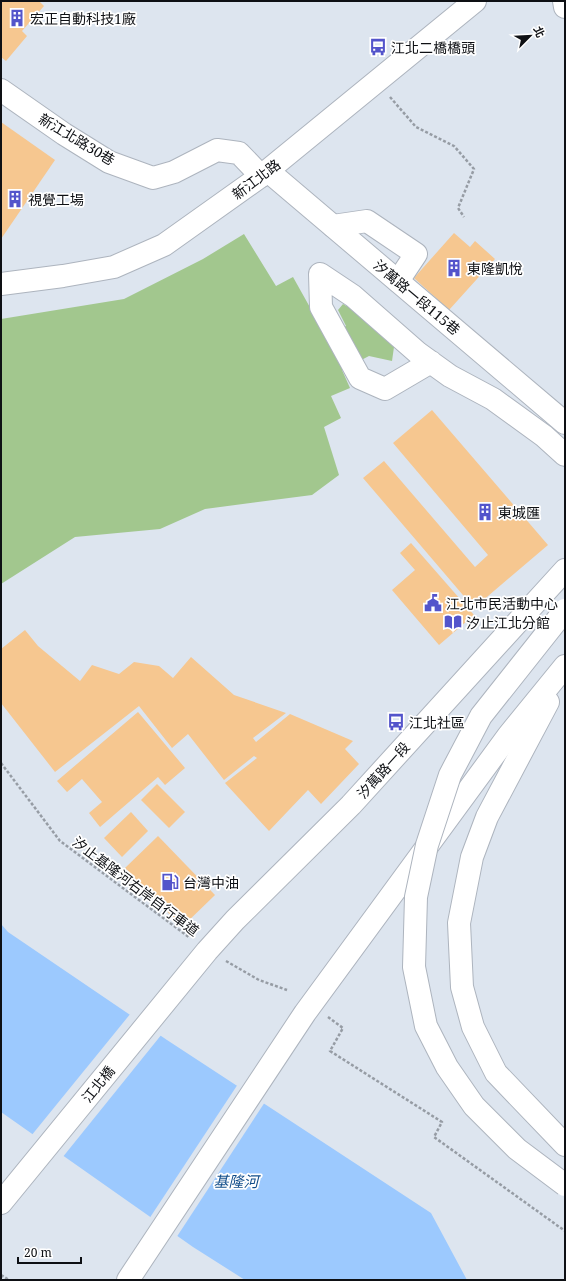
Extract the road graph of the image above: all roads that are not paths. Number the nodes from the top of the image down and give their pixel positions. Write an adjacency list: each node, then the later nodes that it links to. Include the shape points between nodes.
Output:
1 (475, 1): 5 (main road, 新江北路)
2 (564, 1): 3 (main road)
3 (565, 7)
4 (1, 90): 5 (main road, 新江北路30巷, via 109,162 153,178 174,172 217,150 239,153)
5 (264, 174): 6 (main road, 汐萬路一段115巷); 8 (main road, 新江北路, via 164,245 114,267)
6 (333, 226): 7 (main road, 汐萬路一段115巷); 7 (main road, via 367,221 416,254)
7 (398, 281): 10 (main road, 汐萬路一段115巷)
8 (1, 284)
9 (431, 362): 9 (main road, via 353,296 320,274 321,307 360,378 385,389); 11 (main road, via 450,376 493,399 544,436)
10 (565, 424)
11 (565, 455)
12 (565, 570): 16 (main road, 汐萬路一段, via 351,805 235,920)
13 (565, 610): 18 (main road, bridge, via 481,716 450,775 426,845 416,897 414,967 426,1026 447,1067 474,1106 518,1149)
14 (565, 666): 20 (main road, via 508,736 305,1013)
15 (565, 670): 17 (main road, via 487,818 472,857 459,923 462,987 473,1027 496,1073)
16 (201, 958): 19 (main road, 江北橋)
17 (565, 1145)
18 (565, 1185)
19 (1, 1203)
20 (128, 1280)

